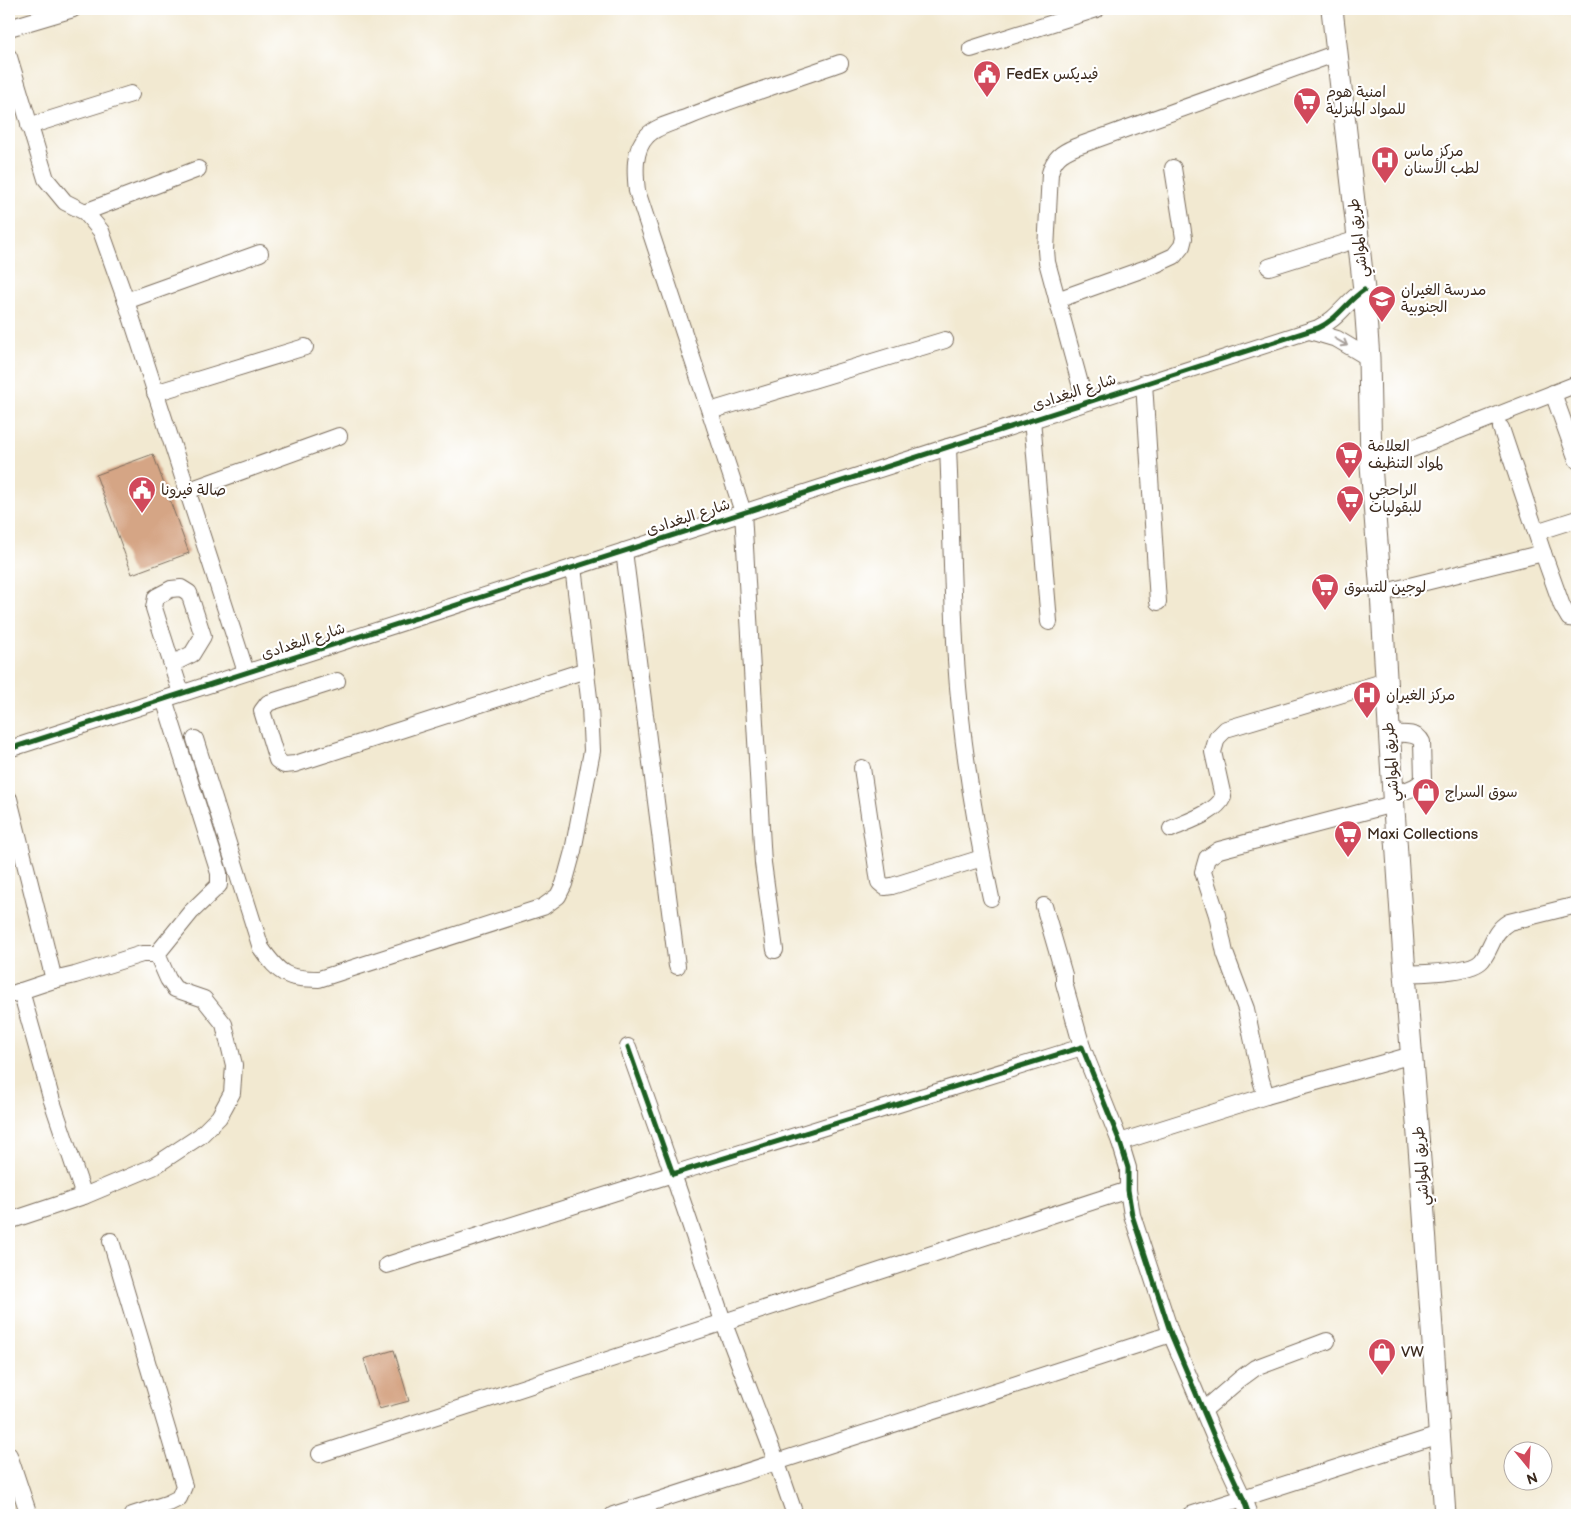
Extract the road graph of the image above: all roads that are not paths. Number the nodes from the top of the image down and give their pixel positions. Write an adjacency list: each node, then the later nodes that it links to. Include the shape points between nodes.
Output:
1 (73, 9): 4 (street)
2 (1097, 9): 5 (street)
3 (1337, 10): 6 (main road, طريق المواشي)
4 (9, 28)
5 (971, 49)
6 (1337, 54): 14 (main road, طريق المواشي); 18 (street, via 1061,153 1053,162 1050,173 1046,250)
7 (9, 57): 10 (street)
8 (840, 63): 29 (street, via 661,127 647,136 640,148 636,160 637,190)
9 (131, 94): 10 (street)
10 (29, 126): 13 (street, via 46,179 65,202)
11 (1173, 168): 18 (street, via 1184,238 1174,256)
12 (198, 169): 13 (street)
13 (85, 212): 19 (street, via 101,231)
14 (1358, 239): 16 (street); 17 (main road, طريق المواشي)
15 (260, 253): 19 (street)
16 (1269, 267)
17 (1364, 290): 20 (street, شارع البغدادى, via 1334,319); 23 (main road, طريق المواشي)
18 (1058, 300): 28 (street)
19 (126, 301): 26 (street)
20 (1310, 331): 23 (street, one-way to 23, via 1336,339); 24 (street, شارع البغدادى)
21 (945, 340): 29 (street)
22 (305, 347): 26 (street)
23 (1369, 358): 35 (main road, طريق المواشي)
24 (1144, 383): 28 (street, شارع البغدادى); 44 (street)
25 (1577, 384): 27 (street)
26 (155, 393): 36 (street)
27 (1553, 393): 34 (street); 35 (street)
28 (1085, 402): 30 (street, شارع البغدادى)
29 (710, 411): 37 (street)
30 (1032, 419): 33 (street, شارع البغدادى); 46 (street)
31 (1501, 428): 39 (street)
32 (339, 436): 36 (street)
33 (948, 447): 37 (street, شارع البغدادى); 61 (street, via 956,662 967,766)
34 (1577, 460)
35 (1372, 465): 43 (main road, طريق المواشي)
36 (187, 491): 49 (street)
37 (743, 512): 40 (street, شارع البغدادى); 65 (street, via 763,863)
38 (1577, 520): 39 (street)
39 (1536, 532): 41 (street)
40 (624, 550): 42 (street, شارع البغدادى); 67 (street)
41 (1543, 553): 43 (street); 45 (street, via 1568,618)
42 (573, 567): 48 (street); 49 (street, شارع البغدادى)
43 (1381, 593): 51 (main road, طريق المواشي)
44 (1158, 602)
45 (1577, 619)
46 (1049, 622)
47 (172, 664): 52 (street)
48 (586, 670): 50 (street, via 284,765 277,760 262,711 268,703); 55 (street, via 592,751 573,851 558,896 543,907 319,979 288,976 273,965 262,948)
49 (246, 672): 52 (street, شارع البغدادى)
50 (337, 681)
51 (1386, 681): 54 (main road, طريق المواشي); 60 (street, via 1226,729 1217,738 1213,752 1223,797 1220,804)
52 (181, 693): 53 (street, شارع البغدادى)
53 (164, 699): 56 (street, شارع البغدادى); 66 (street, via 220,873 219,885 191,912)
54 (1389, 734): 59 (main road, طريق المواشي); 59 (street, via 1416,735 1422,742 1421,783)
55 (195, 739)
56 (9, 748)
57 (862, 768): 61 (street, via 879,882 886,887 892,886)
58 (9, 799): 69 (street)
59 (1393, 799): 68 (main road, طريق المواشي); 74 (street, via 1219,850 1207,858 1203,872 1225,954 1246,1009)
60 (1171, 829)
61 (982, 858): 62 (street)
62 (991, 898)
63 (1577, 905): 68 (street, via 1509,922 1500,928 1482,960 1469,968)
64 (1044, 906): 72 (street)
65 (775, 950)
66 (157, 954): 69 (street, via 142,954); 78 (street, via 175,989 204,999 224,1024 234,1065 232,1093 200,1136 153,1167)
67 (678, 966)
68 (1405, 974): 73 (main road, طريق المواشي)
69 (54, 980): 70 (street)
70 (15, 993): 78 (street)
71 (628, 1047): 76 (street)
72 (1082, 1047): 75 (street); 76 (street)
73 (1412, 1055): 74 (street); 86 (main road, طريق المواشي)
74 (1266, 1096): 75 (street)
75 (1120, 1142): 77 (street, via 1128,1168)
76 (672, 1174): 81 (street); 82 (street)
77 (1128, 1190): 82 (street); 83 (street, via 1132,1215)
78 (84, 1196): 79 (street)
79 (9, 1221)
80 (111, 1241): 92 (street, via 184,1486 179,1498)
81 (387, 1265)
82 (723, 1321): 87 (street); 89 (street)
83 (1171, 1334): 85 (street); 89 (street)
84 (1327, 1341): 85 (street, via 1255,1368)
85 (1204, 1410): 90 (street)
86 (1440, 1436): 90 (street); 97 (main road, طريق المواشي)
87 (320, 1454)
88 (9, 1455): 91 (street)
89 (777, 1462): 93 (street); 94 (street)
90 (1243, 1498): 95 (street); 96 (street)
91 (29, 1515)
92 (132, 1515)
93 (613, 1515)
94 (794, 1515)
95 (1190, 1515)
96 (1249, 1515)
97 (1445, 1515)

